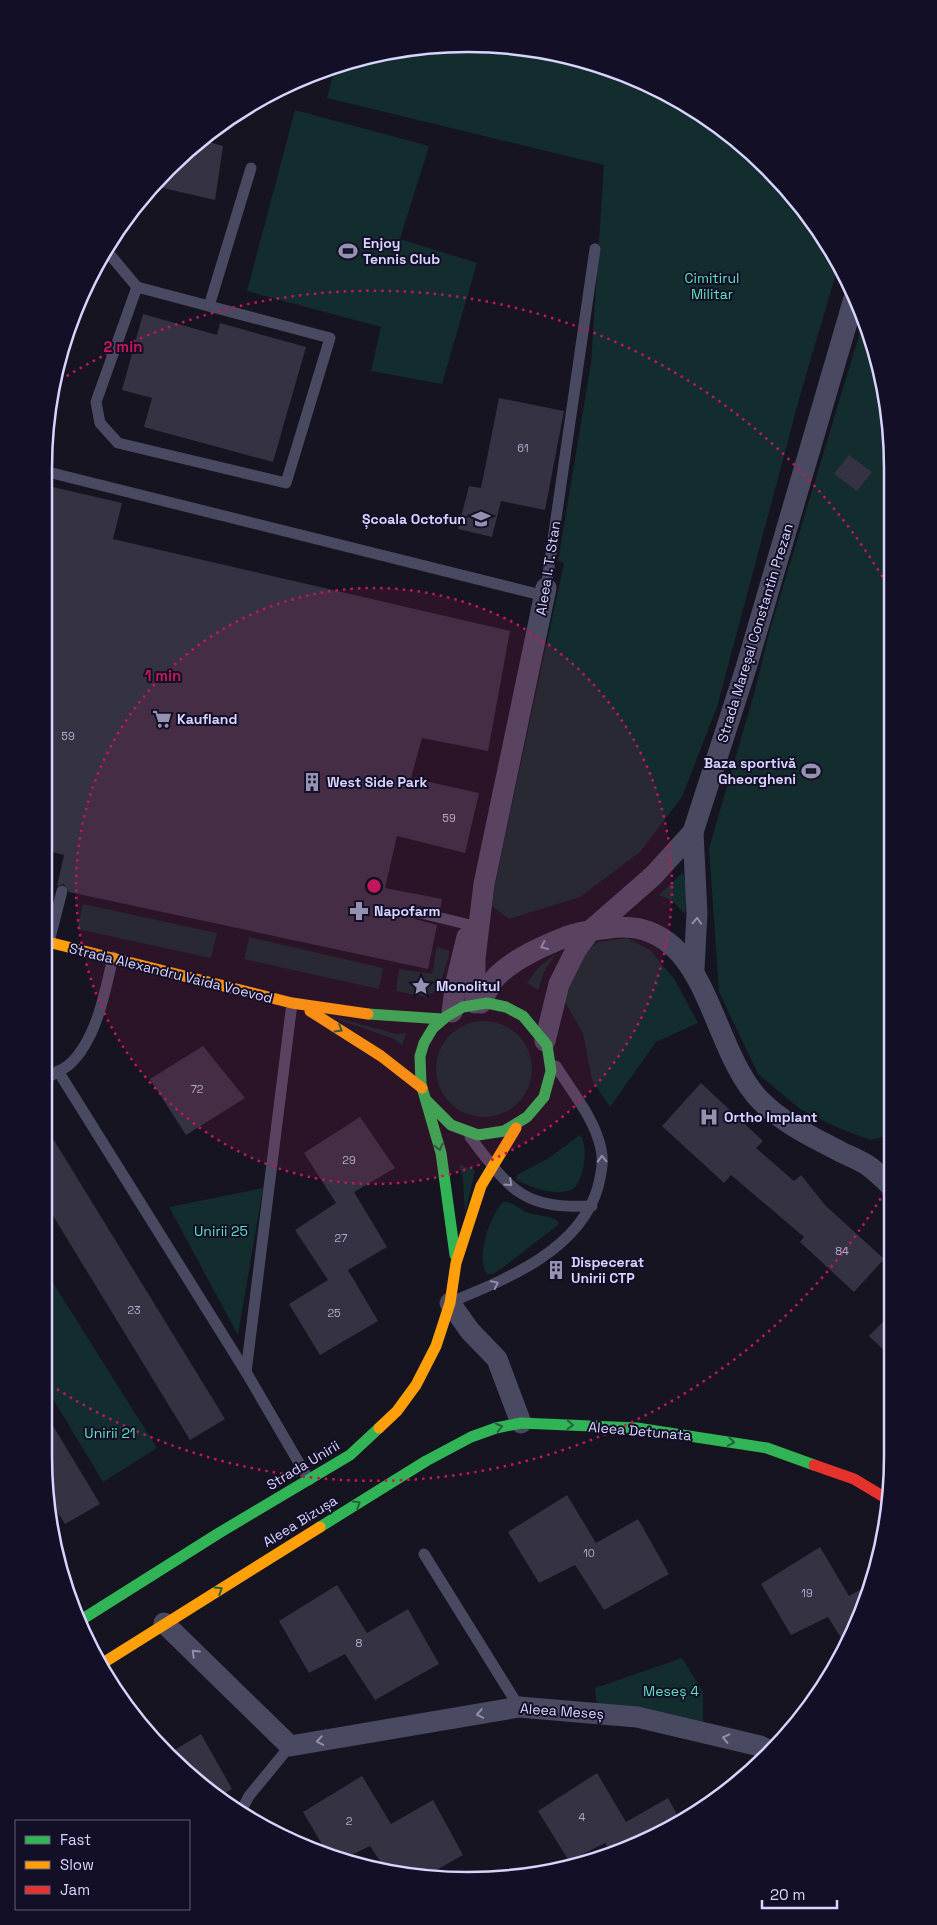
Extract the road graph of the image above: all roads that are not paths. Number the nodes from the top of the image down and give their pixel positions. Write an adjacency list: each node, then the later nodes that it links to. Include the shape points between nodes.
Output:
1 (252, 168): 5 (lane)
2 (595, 249): 8 (lane, Aleea I. T. Stan)
3 (111, 256): 4 (lane)
4 (136, 287): 5 (lane); 5 (lane, via 96,402 100,423 118,444 286,483 330,338)
5 (209, 306)
6 (852, 306): 9 (street, Strada Mareșal Constantin Prezan, via 746,668)
7 (52, 474): 8 (lane)
8 (546, 592): 10 (street, Aleea I. T. Stan)
9 (694, 832): 15 (street, Strada Mareșal Constantin Prezan, via 653,876); 18 (street, one-way to 9, via 698,913)
10 (484, 884): 14 (street, Aleea I. T. Stan); 19 (street, Aleea I. T. Stan, via 475,958)
11 (62, 891): 13 (lane)
12 (417, 912): 14 (lane)
13 (52, 922)
14 (470, 925): 21 (street, Aleea I. T. Stan)
15 (590, 931): 18 (street, via 628,926 649,930 678,950); 19 (street, Strada Mareșal Constantin Prezan, one-way to 19, via 555,942 514,963 496,978); 22 (street, Strada Mareșal Constantin Prezan, via 559,984)
16 (52, 942): 17 (main road, Strada Alexandru Vaida Voevod)
17 (113, 957): 20 (main road, Strada Alexandru Vaida Voevod); 23 (lane, via 101,1005 87,1042 70,1064)
18 (694, 969): 30 (street, via 722,1038 747,1085 760,1101 801,1132)
19 (478, 1003): 21 (main road, Strada Unirii); 22 (main road, via 499,1005 521,1014 535,1025)
20 (295, 1004): 21 (main road, Strada Alexandru Vaida Voevod, via 355,1013); 25 (main road, Strada Alexandru Vaida Voevod, one-way to 25, via 369,1047); 36 (lane)
21 (447, 1016): 25 (main road, Strada Unirii, via 428,1034 420,1054)
22 (548, 1049): 27 (main road, Strada Unirii, via 551,1075 547,1092 535,1112); 33 (lane, one-way to 22, via 602,1174 601,1150 589,1119)
23 (58, 1071): 24 (lane); 36 (lane)
24 (52, 1074)
25 (422, 1088): 26 (main road, Strada Unirii)
26 (426, 1100): 28 (main road, Strada Unirii, via 443,1120); 34 (main road, Strada Unirii, one-way to 34, via 441,1152)
27 (516, 1128): 28 (main road, Strada Unirii, via 493,1135); 29 (main road, Strada Unirii)
28 (466, 1133): 29 (lane)
29 (492, 1165): 33 (lane, one-way to 33, via 522,1195 534,1201 558,1207); 34 (main road, Strada Unirii, via 481,1186)
30 (869, 1166): 31 (street); 32 (street)
31 (884, 1169)
32 (884, 1180)
33 (592, 1206): 35 (lane, one-way to 33, via 495,1284 534,1262 557,1246)
34 (456, 1263): 35 (main road, Strada Unirii)
35 (450, 1303): 37 (street, via 470,1331 497,1359); 38 (main road, Strada Unirii, via 426,1366 397,1411 350,1455)
36 (246, 1372): 38 (lane)
37 (521, 1423): 39 (main road, Aleea Detunata, one-way to 39, via 664,1431 767,1448 854,1479); 42 (main road, Aleea Bizușa, one-way to 37, via 426,1461 471,1437)
38 (309, 1480): 41 (main road, Strada Unirii)
39 (883, 1496)
40 (424, 1554): 44 (lane)
41 (85, 1618)
42 (164, 1623): 43 (main road, Aleea Bizușa); 45 (street, one-way to 42)
43 (107, 1661)
44 (518, 1707): 45 (street, Aleea Meseș, one-way to 45); 46 (street, Aleea Meseș, one-way to 44, via 637,1717)
45 (290, 1746): 47 (lane)
46 (765, 1748)
47 (244, 1806)

